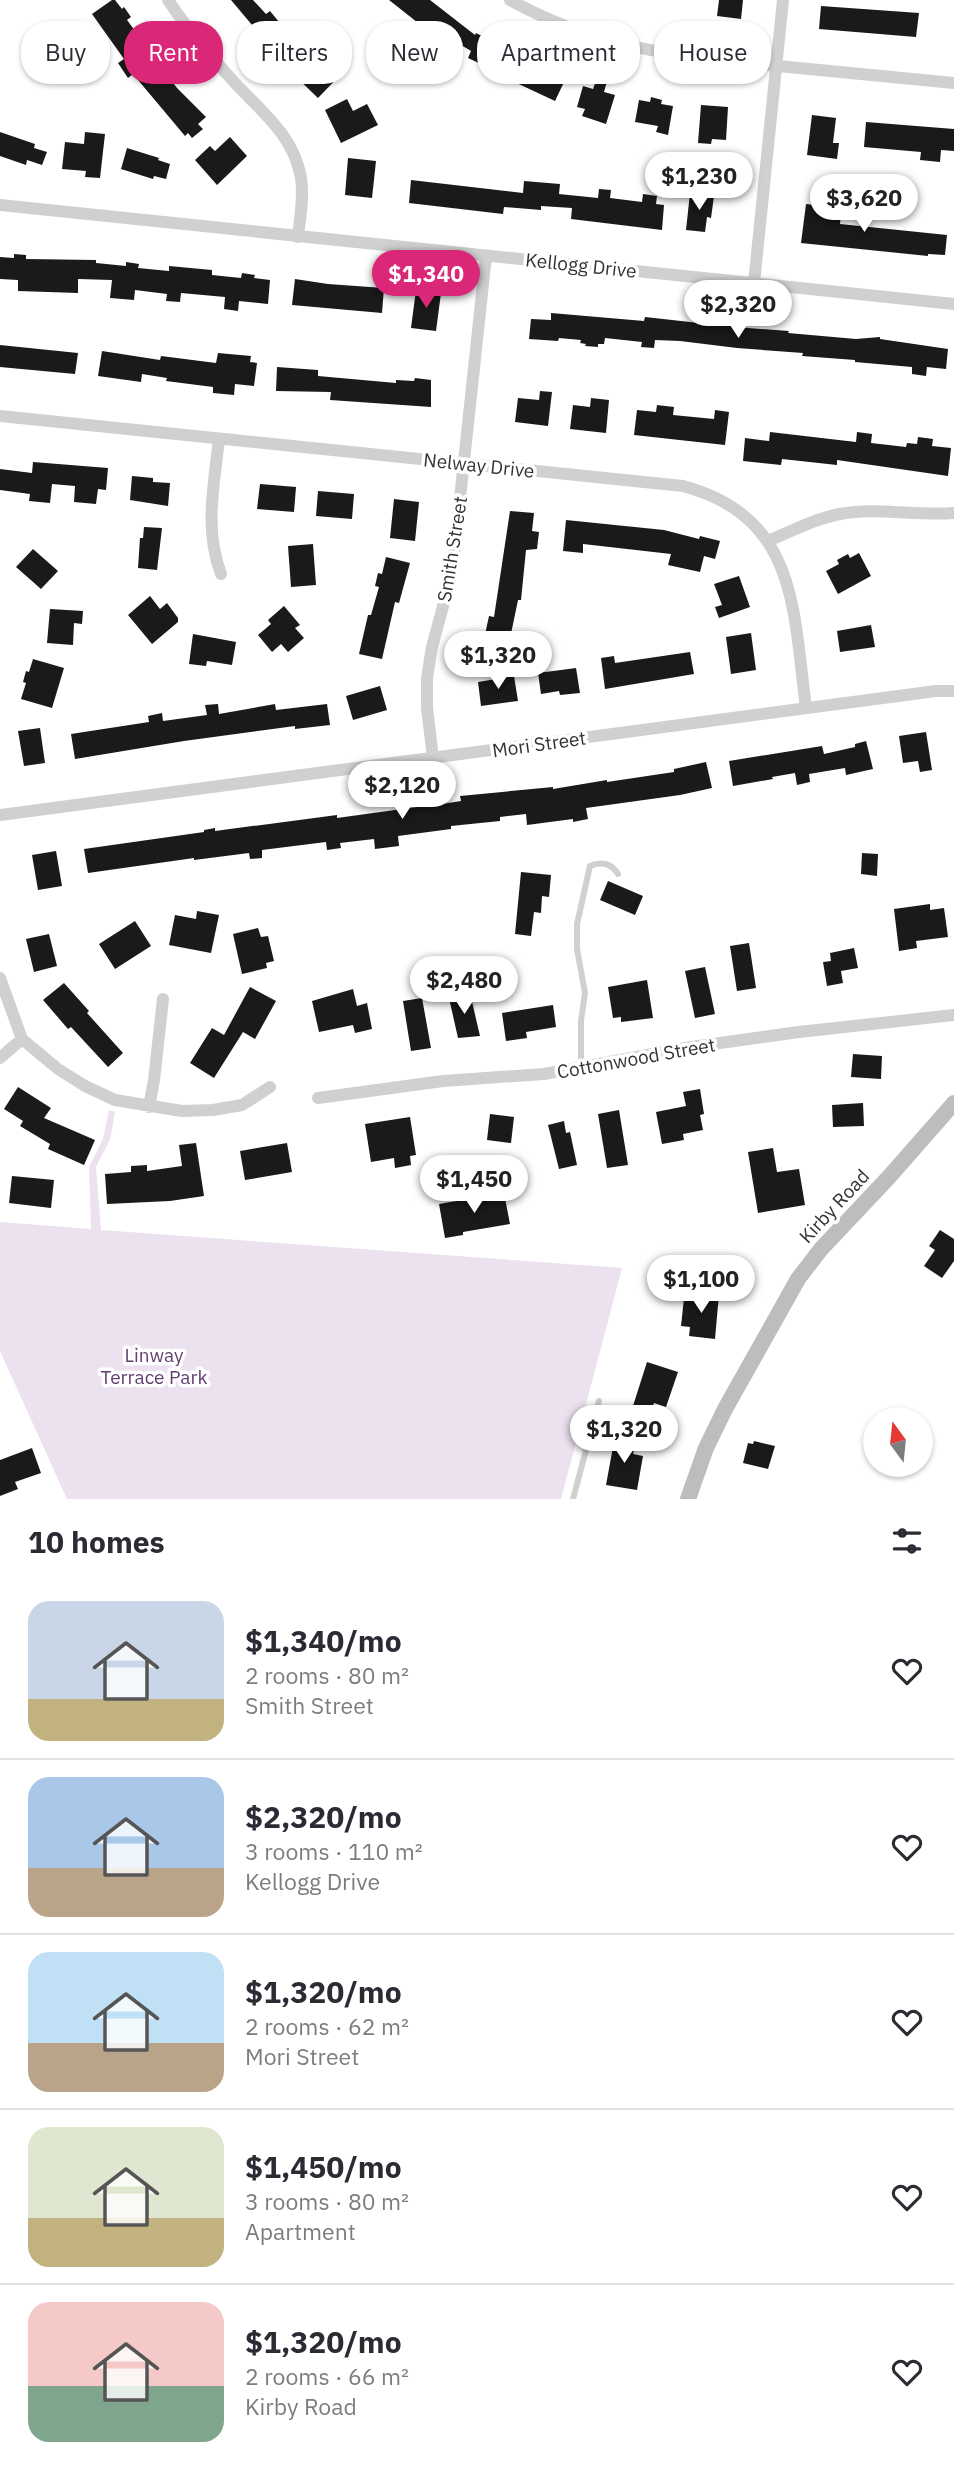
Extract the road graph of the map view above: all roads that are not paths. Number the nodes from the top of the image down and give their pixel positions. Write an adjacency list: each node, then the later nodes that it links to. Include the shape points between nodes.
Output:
1 (169, 0): 7 (street, via 206,50 289,142 301,179)
2 (510, 0): 4 (street, via 550,21 632,48)
3 (783, 0): 4 (street)
4 (776, 66): 5 (street); 9 (street)
5 (954, 83)
6 (0, 205): 7 (street, Kellogg Drive)
7 (298, 237): 8 (street, Kellogg Drive)
8 (485, 256): 9 (street, Kellogg Drive); 13 (street, Smith Street)
9 (754, 283): 10 (street, Kellogg Drive)
10 (954, 304)
11 (0, 416): 12 (street, Nelway Drive)
12 (219, 439): 13 (street, Nelway Drive); 16 (street, via 210,527)
13 (464, 463): 15 (street, Nelway Drive, via 683,486 723,501); 19 (street, Smith Street, via 452,573 427,678)
14 (954, 513): 15 (street, via 840,514)
15 (768, 541): 18 (street, Nelway Drive, via 791,596)
16 (221, 574)
17 (954, 691): 18 (street, Mori Street)
18 (806, 708): 19 (street, Mori Street)
19 (433, 758): 20 (street, Mori Street)
20 (0, 815)
21 (618, 874): 27 (lane, via 603,863 590,866 577,924 585,993)
22 (0, 978): 25 (street)
23 (163, 999): 31 (street)
24 (954, 1015): 27 (street, Cottonwood Street, via 772,1036)
25 (22, 1039): 26 (street); 31 (street, via 85,1086 115,1100)
26 (0, 1058)
27 (582, 1066): 29 (street, Cottonwood Street)
28 (270, 1087): 31 (street, via 242,1105 213,1110)
29 (318, 1098)
30 (954, 1103): 34 (main road, Kirby Road, via 798,1279 724,1409)
31 (149, 1107)
32 (599, 1401): 33 (lane)
33 (573, 1499)
34 (688, 1499)

